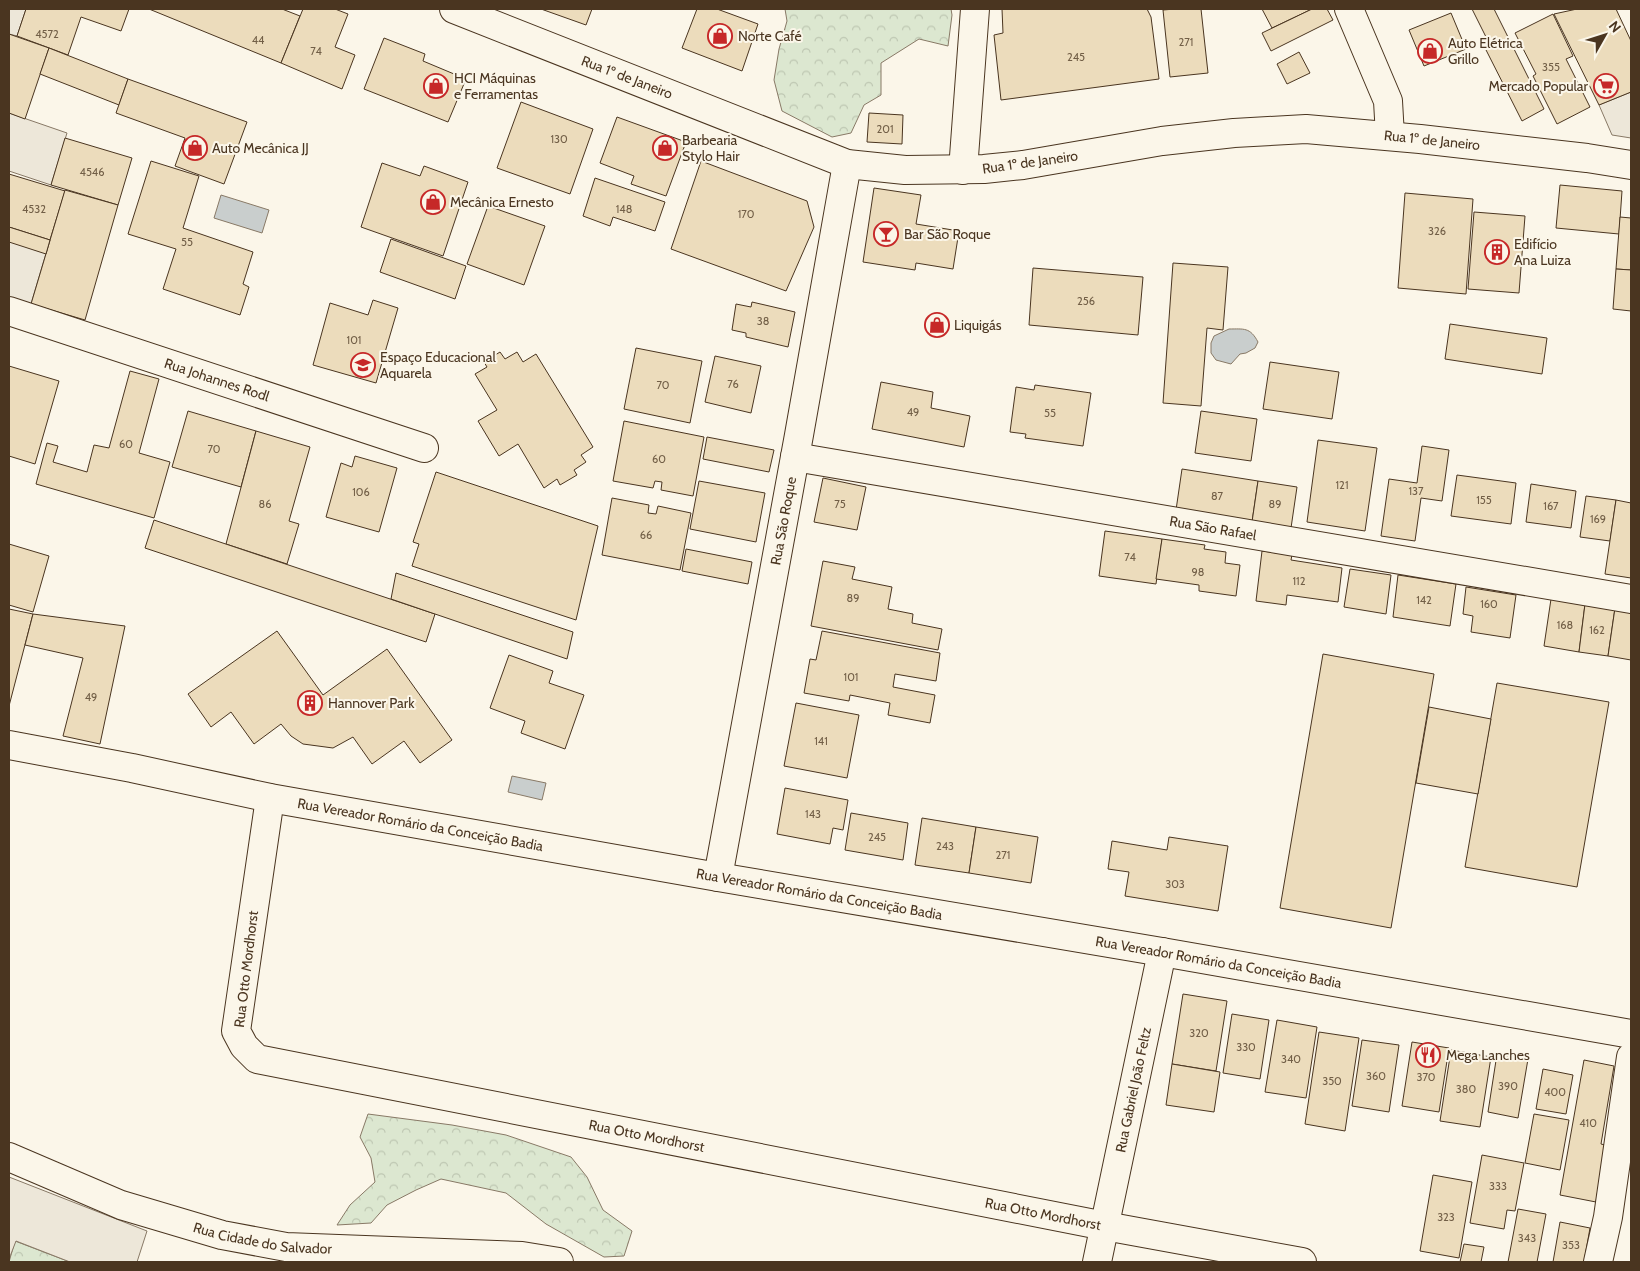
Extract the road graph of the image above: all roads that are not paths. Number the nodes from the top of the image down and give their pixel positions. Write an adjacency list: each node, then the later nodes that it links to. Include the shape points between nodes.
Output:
1 (454, 9): 5 (street, Rua 1º de Janeiro)
2 (975, 9): 7 (street)
3 (1349, 9): 4 (street, via 1388,101)
4 (1390, 136): 6 (street, Rua 1º de Janeiro); 7 (street, Rua 1º de Janeiro, via 1306,129 1234,133 1162,141 1024,165)
5 (846, 164): 7 (street, Rua 1º de Janeiro, via 905,170); 10 (street, Rua São Roque)
6 (1631, 165)
7 (963, 170)
8 (9, 311): 9 (street, Rua Johannes Rodl)
9 (424, 448)
10 (795, 457): 11 (street, Rua São Rafael); 14 (street, Rua São Roque)
11 (1631, 599)
12 (9, 745): 13 (street, Rua Vereador Romário da Conceição Badia)
13 (270, 798): 14 (street, Rua Vereador Romário da Conceição Badia); 19 (street, Rua Otto Mordhorst, via 236,1032 257,1059)
14 (718, 877): 15 (street, Rua Vereador Romário da Conceição Badia)
15 (1162, 952): 16 (street, Rua Vereador Romário da Conceição Badia); 19 (street, Rua Gabriel João Feltz)
16 (1631, 1034)
17 (1631, 1057): 23 (street, via 1608,1217)
18 (9, 1157): 20 (street, Rua Cidade do Salvador, via 121,1205 222,1235 286,1247 522,1256)
19 (1105, 1226): 21 (street); 22 (street, Rua Otto Mordhorst)
20 (559, 1262)
21 (1097, 1262)
22 (1302, 1262)
23 (1598, 1262)

